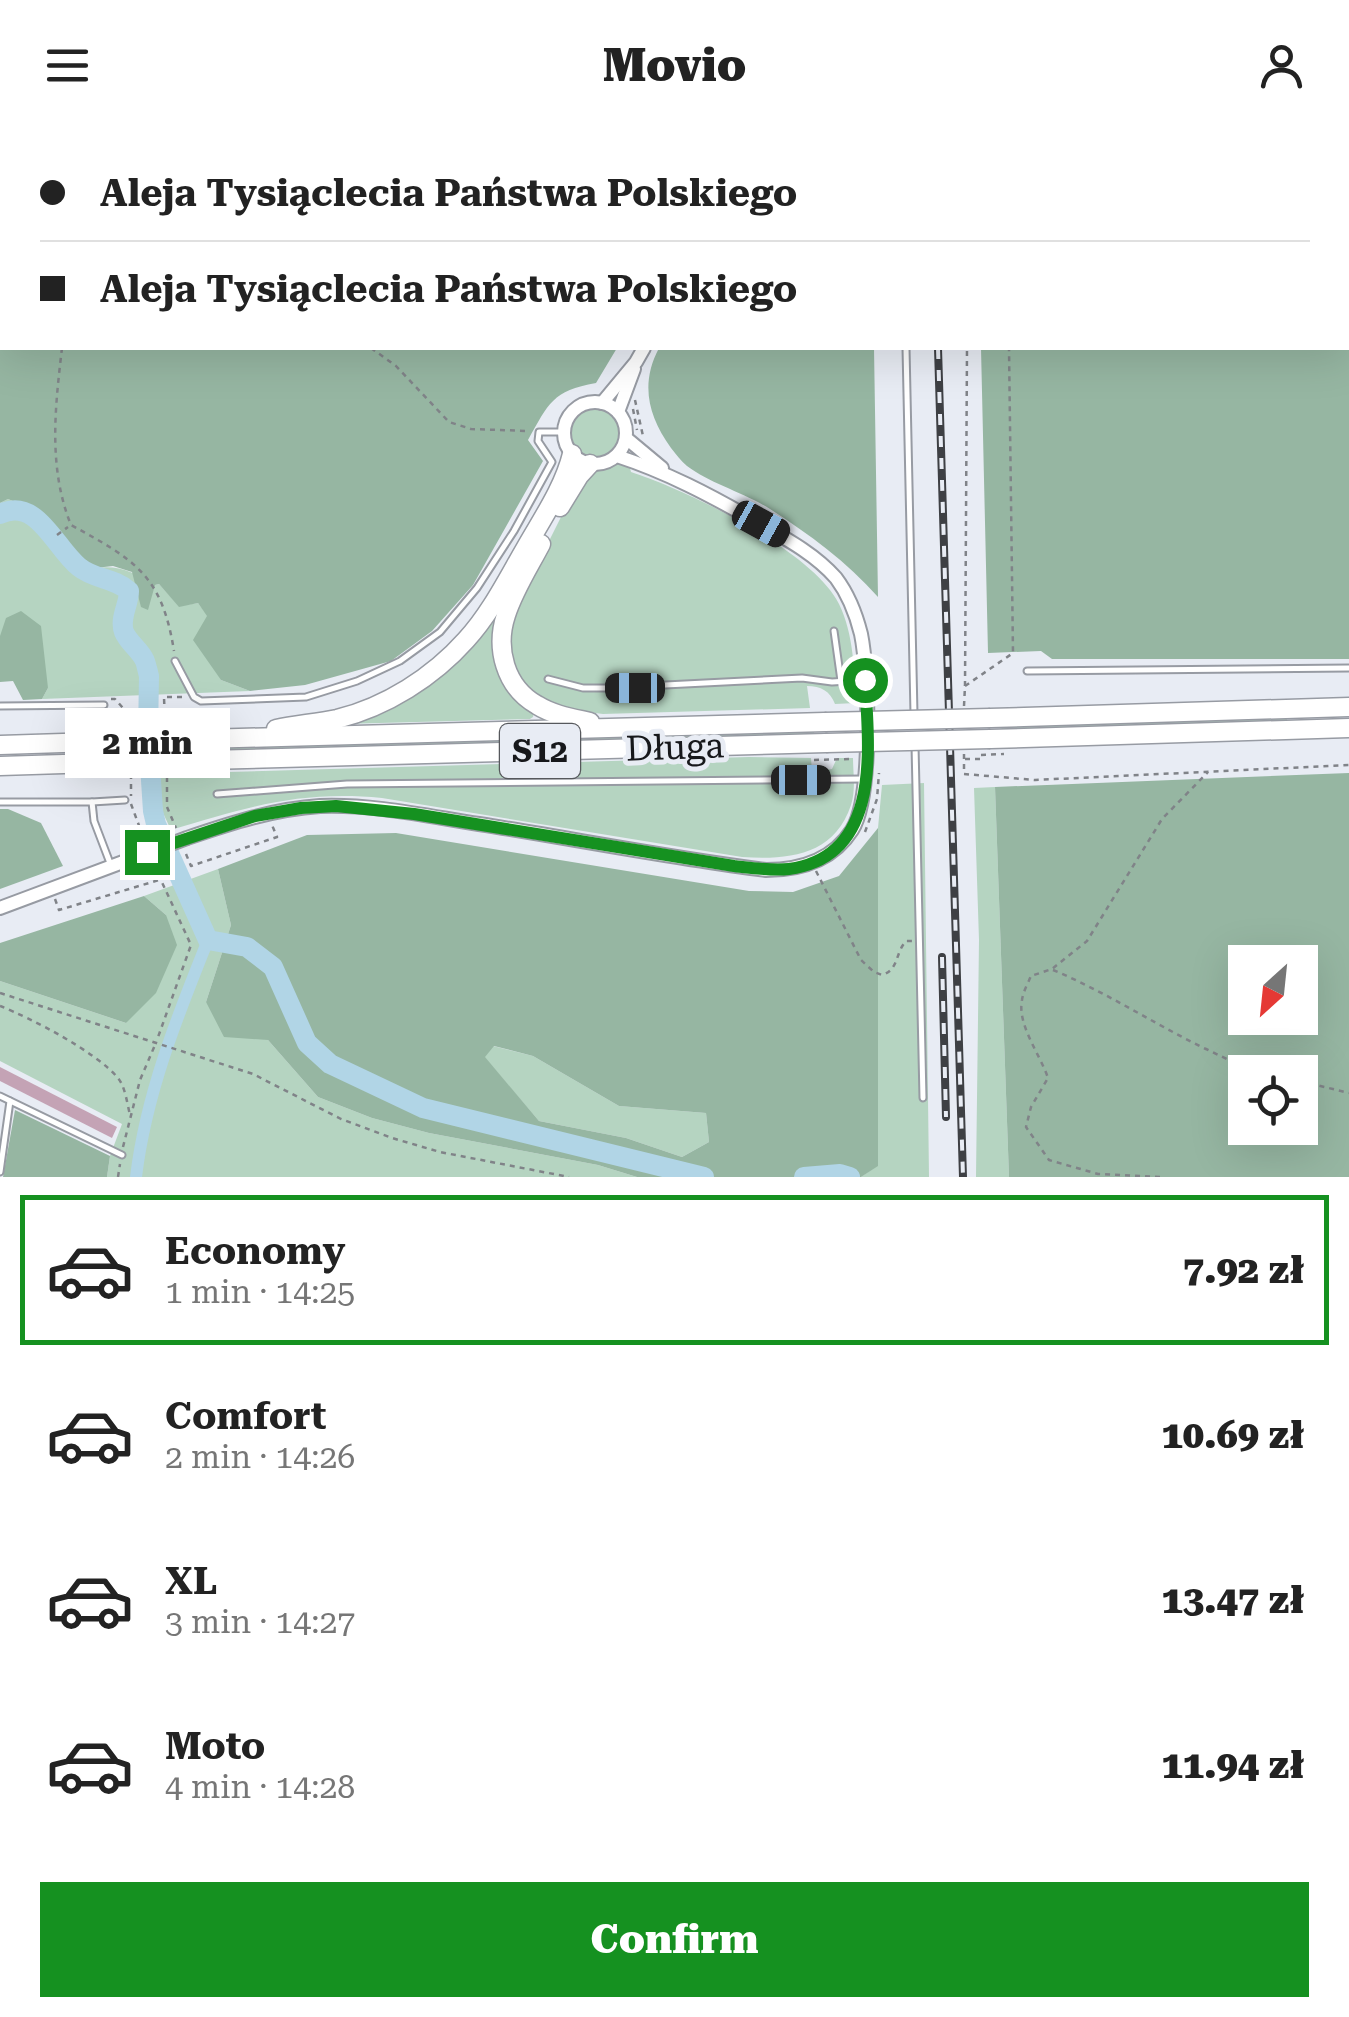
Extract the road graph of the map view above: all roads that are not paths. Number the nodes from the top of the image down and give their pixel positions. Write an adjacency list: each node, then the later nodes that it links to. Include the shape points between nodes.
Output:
1 (643, 350): 3 (street)
2 (906, 350): 35 (lane)
3 (636, 362): 4 (street); 5 (street)
4 (602, 403): 5 (street); 6 (street, via 580,407)
5 (618, 412): 7 (street)
6 (565, 432): 8 (street); 13 (lane, via 540,432 538,441 552,462 514,532 440,632 400,661 306,697 202,701)
7 (626, 438): 9 (street); 11 (street)
8 (572, 454): 10 (street); 24 (highway, via 499,594 467,640 438,666 358,712)
9 (616, 456): 10 (street); 11 (street)
10 (590, 464): 22 (highway, via 510,604 500,644 507,671 533,703)
11 (672, 476): 17 (street, via 796,544 834,576 858,622)
12 (834, 631): 18 (lane)
13 (175, 661)
14 (1349, 668): 15 (lane)
15 (1027, 671)
16 (548, 680): 18 (lane, via 583,688)
17 (865, 680): 18 (lane); 27 (street)
18 (841, 681)
19 (104, 705): 20 (lane)
20 (0, 706)
21 (1349, 707): 22 (highway, Długa / S12, bridge)
22 (615, 728): 24 (highway, S12)
23 (1349, 728): 26 (highway, Długa / S12, bridge)
24 (237, 738): 25 (highway, S12, bridge)
25 (0, 745)
26 (0, 766)
27 (866, 779): 28 (lane, via 347,784); 32 (street, bridge, via 852,831 812,863 788,869 321,806 232,822)
28 (217, 794)
29 (125, 800): 31 (lane)
30 (0, 802): 31 (lane)
31 (92, 802): 32 (lane)
32 (112, 866): 33 (street)
33 (0, 908)
34 (0, 1096): 36 (lane)
35 (923, 1098)
36 (10, 1101): 37 (lane); 38 (lane)
37 (122, 1155)
38 (0, 1172)

